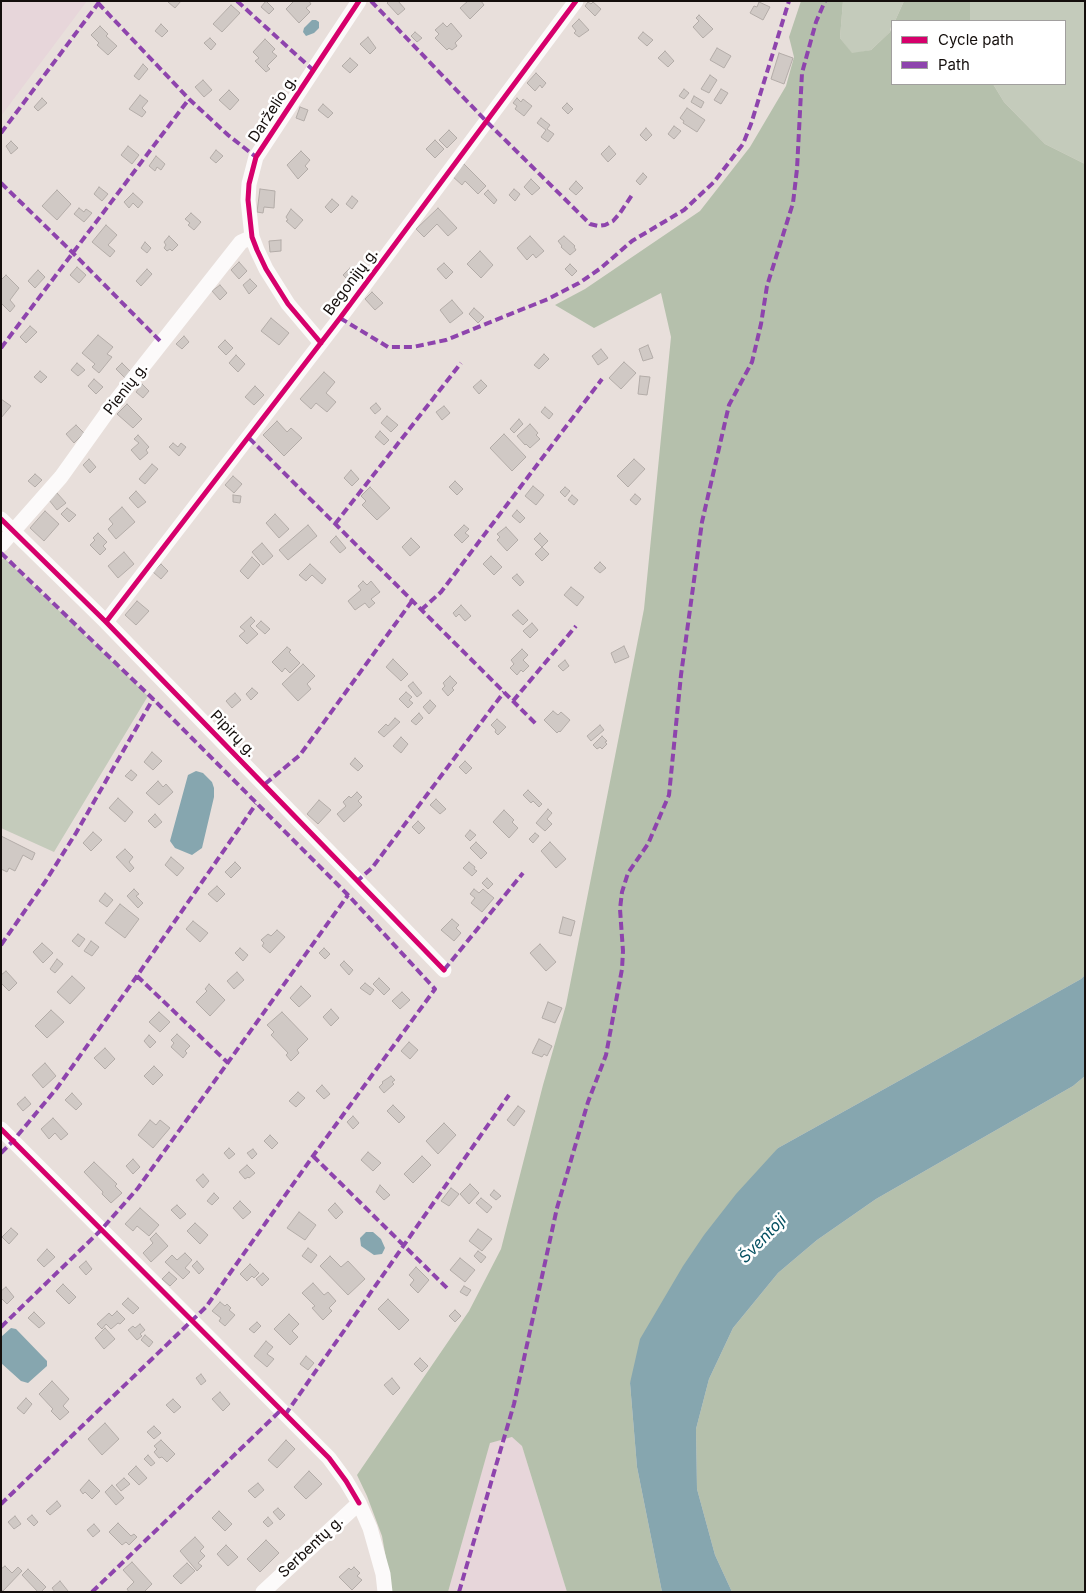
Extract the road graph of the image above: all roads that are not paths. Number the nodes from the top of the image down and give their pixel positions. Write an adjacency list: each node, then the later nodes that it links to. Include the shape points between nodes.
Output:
1 (359, 1): 3 (street, Darželio g., via 256,158 248,200)
2 (576, 1): 4 (street, Begonijų g.)
3 (252, 237): 4 (street, Darželio g., via 266,269 288,304); 6 (street, Pienių g., via 241,242 111,407 61,477)
4 (321, 343): 8 (street, Begonijų g.)
5 (1, 519): 6 (street, Pipirų g.)
6 (13, 531): 7 (street, Pienių g.); 8 (street, Pipirų g.)
7 (1, 545)
8 (106, 622): 9 (street, Pipirų g.)
9 (444, 970)
10 (1, 1129): 11 (street, via 329,1458)
11 (359, 1502): 12 (street, Serbentų g.); 13 (street, via 383,1574)
12 (263, 1592)
13 (384, 1592)

